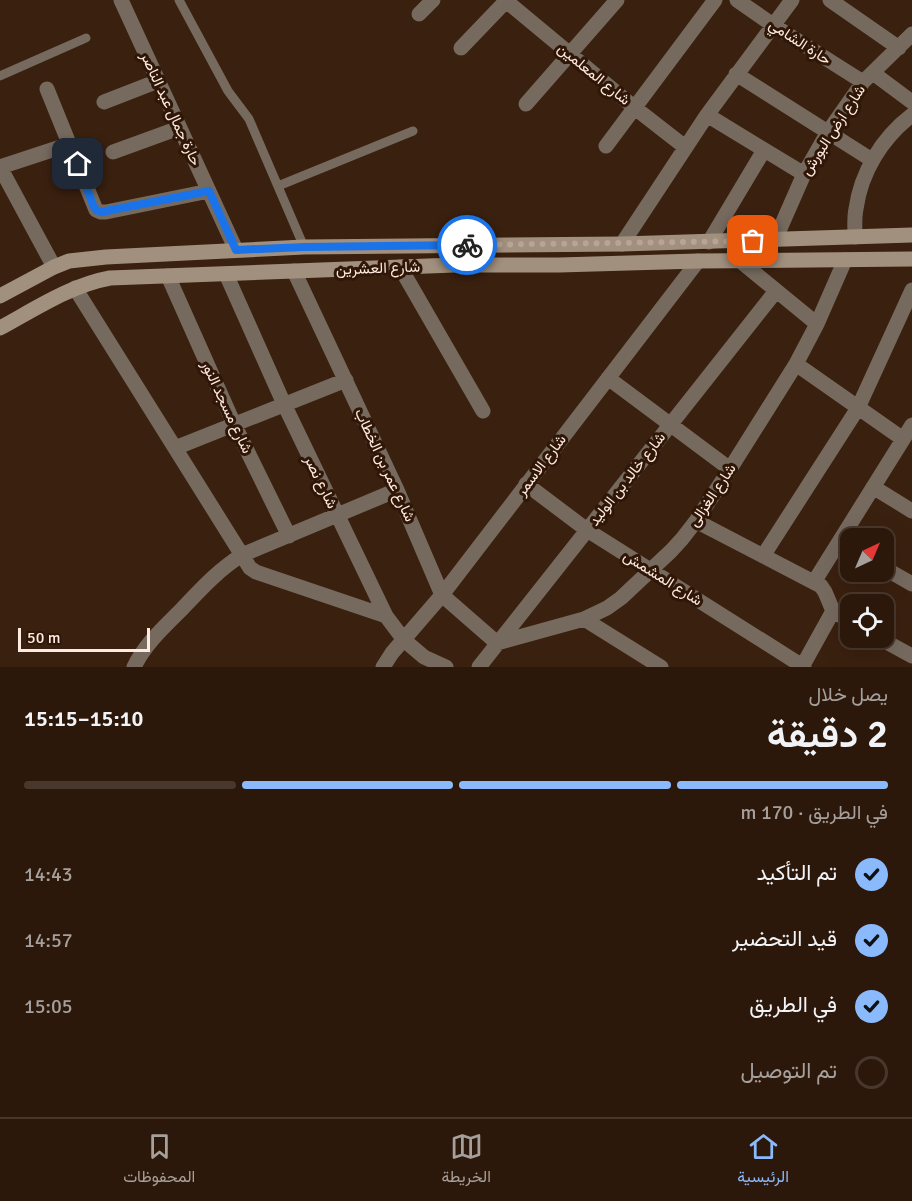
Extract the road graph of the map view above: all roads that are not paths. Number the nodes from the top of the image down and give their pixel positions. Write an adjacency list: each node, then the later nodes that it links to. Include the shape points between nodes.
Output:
1 (121, 0): 20 (street, حارة جمال عبد الناصر)
2 (179, 0): 39 (lane, via 224,84 249,118)
3 (434, 0): 10 (street)
4 (616, 0): 16 (street)
5 (715, 0): 25 (street)
6 (736, 0): 11 (street, حارة الشامي)
7 (792, 0): 11 (street)
8 (830, 0): 15 (street)
9 (505, 1): 14 (street); 16 (street, شارع المعلمين)
10 (419, 14)
11 (773, 25): 17 (street); 19 (street, حارة الشامي)
12 (912, 34): 15 (street, شارع ارض البورش)
13 (86, 38): 18 (lane)
14 (461, 48)
15 (899, 48): 19 (street, شارع ارض البورش)
16 (570, 54): 24 (street); 25 (street, شارع المعلمين)
17 (736, 74): 26 (street); 30 (street)
18 (0, 76)
19 (868, 78): 23 (street, حارة الشامي); 30 (street, شارع ارض البورش)
20 (158, 81): 22 (street); 28 (street, حارة جمال عبد الناصر)
21 (47, 89): 31 (street)
22 (104, 102)
23 (912, 102)
24 (526, 104)
25 (635, 108): 32 (street); 33 (street, شارع المعلمين)
26 (707, 115): 33 (street); 34 (street)
27 (912, 115): 36 (street, via 885,140)
28 (179, 128): 35 (street); 40 (street, حارة جمال عبد الناصر)
29 (413, 131): 39 (lane)
30 (828, 132): 36 (street); 38 (street, شارع ارض البورش)
31 (70, 144): 37 (street); 40 (street, via 93,205 101,212)
32 (606, 146)
33 (685, 147): 46 (street)
34 (764, 150): 38 (street); 45 (street)
35 (113, 152)
36 (872, 160): 42 (street, via 855,210)
37 (0, 167): 54 (street)
38 (804, 174): 44 (street, شارع ارض البورش)
39 (278, 186): 47 (lane)
40 (209, 191): 48 (street, حارة جمال عبد الناصر)
41 (912, 235): 42 (main road, شارع العشرين)
42 (855, 237): 43 (main road, شارع العشرين)
43 (808, 239): 44 (main road, شارع العشرين); 51 (main road)
44 (775, 240): 45 (main road, شارع العشرين)
45 (709, 242): 46 (main road, شارع العشرين)
46 (622, 244): 47 (main road, شارع العشرين)
47 (304, 247): 48 (main road, شارع العشرين)
48 (236, 250): 54 (main road, شارع العشرين, via 86,259)
49 (912, 259): 52 (main road, شارع العشرين)
50 (739, 260): 51 (main road, شارع العشرين); 53 (main road, شارع العشرين); 61 (street)
51 (808, 260): 52 (main road, شارع العشرين)
52 (845, 260): 63 (street, شارع الغزالى)
53 (698, 261): 55 (main road, شارع العشرين); 66 (street, شارع الاسمر)
54 (54, 267): 62 (main road, شارع العشرين)
55 (400, 267): 56 (main road, شارع العشرين); 70 (street)
56 (294, 271): 57 (main road, شارع العشرين); 67 (street, شارع عمر بن الخطاب)
57 (226, 274): 58 (main road, شارع العشرين); 68 (street, شارع نصر)
58 (168, 276): 59 (main road, شارع العشرين, via 110,278); 71 (street, شارع مسجد النور)
59 (75, 288): 64 (main road, شارع العشرين); 74 (street)
60 (912, 290): 69 (street)
61 (776, 291): 63 (street); 72 (street, شارع خالد بن الوليد)
62 (0, 296)
63 (817, 324): 65 (street, شارع الغزالى)
64 (0, 328)
65 (796, 364): 69 (street); 75 (street, شارع الغزالى)
66 (608, 378): 72 (street); 76 (street, شارع الاسمر)
67 (346, 380): 68 (street); 78 (street, شارع عمر بن الخطاب)
68 (284, 404): 71 (street); 80 (street, شارع نصر)
69 (858, 408): 73 (street); 87 (street)
70 (483, 411)
71 (234, 424): 74 (street); 84 (street, شارع مسجد النور)
72 (670, 425): 75 (street); 83 (street, شارع خالد بن الوليد)
73 (909, 433): 77 (street)
74 (175, 448): 86 (street)
75 (730, 469): 81 (street, شارع الغزالى)
76 (526, 484): 83 (street, شارع المشمش); 92 (street, شارع الاسمر)
77 (873, 487): 79 (street); 82 (street)
78 (397, 490): 80 (street); 92 (street, شارع عمر بن الخطاب)
79 (912, 511)
80 (338, 516): 84 (street); 95 (street, شارع نصر)
81 (696, 521): 87 (street); 88 (street, شارع الغزالى)
82 (853, 528)
83 (587, 530): 88 (street, شارع المشمش); 98 (street, شارع خالد بن الوليد)
84 (289, 536): 86 (street)
85 (840, 551): 90 (street)
86 (242, 555): 95 (street, via 256,572); 101 (street, via 215,575 150,641)
87 (763, 556): 90 (street)
88 (650, 571): 96 (street, شارع الغزالى, via 621,598); 106 (street, شارع المشمش)
89 (894, 574): 91 (street)
90 (814, 582): 93 (street, via 825,592)
91 (912, 584)
92 (442, 595): 97 (street, شارع الاسمر); 98 (street, شارع عمر بن الخطاب)
93 (833, 611): 94 (street); 106 (street)
94 (840, 615)
95 (386, 616): 97 (street, شارع نصر)
96 (584, 619): 98 (street, شارع الغزالى); 105 (street)
97 (404, 640): 102 (street, شارع الاسمر); 103 (street, شارع نصر, via 424,657)
98 (497, 643): 104 (street, شارع خالد بن الوليد)
99 (894, 646): 100 (street)
100 (912, 656)
101 (134, 667)
102 (383, 667)
103 (446, 667)
104 (479, 667)
105 (661, 667)
106 (803, 667)

